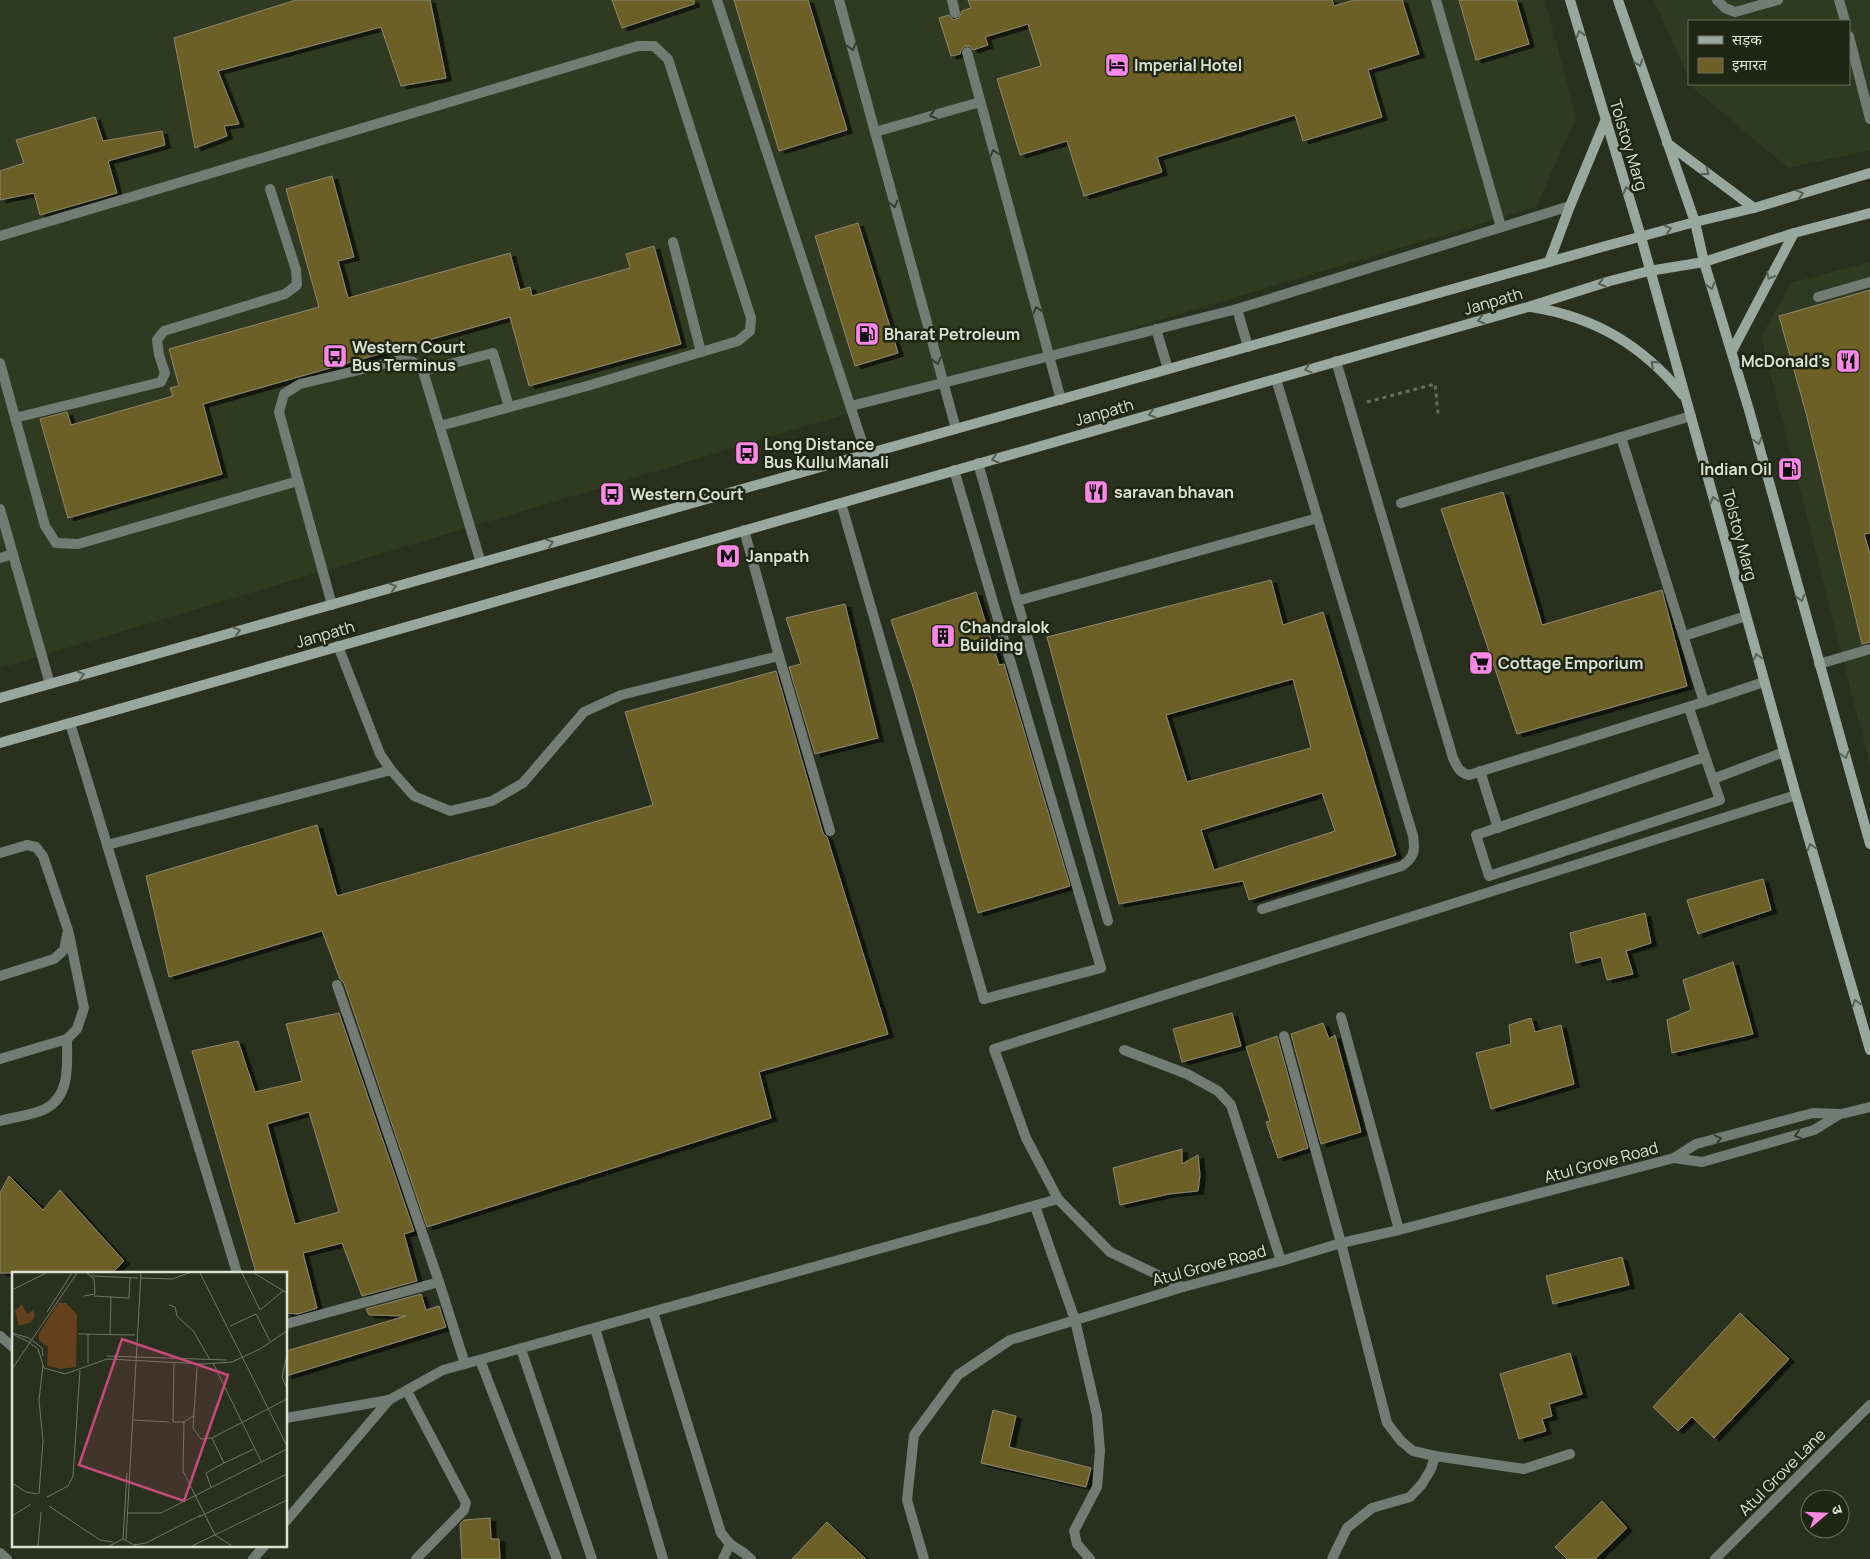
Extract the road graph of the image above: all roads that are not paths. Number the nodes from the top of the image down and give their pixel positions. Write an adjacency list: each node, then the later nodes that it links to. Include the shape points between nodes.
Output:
1 (717, 0): 50 (street)
2 (839, 0): 17 (street, one-way to 17)
3 (952, 0): 10 (street)
4 (1436, 0): 25 (street)
5 (1570, 0): 15 (main road, Tolstoy Marg, one-way to 5)
6 (1618, 0): 18 (main road, one-way to 18)
7 (1718, 0): 8 (street, via 1735,12)
8 (1778, 0)
9 (1839, 0): 11 (street)
10 (955, 13)
11 (1845, 20)
12 (1850, 40): 16 (street)
13 (967, 52): 14 (street)
14 (980, 102): 17 (street, one-way to 17); 41 (street, one-way to 14)
15 (1606, 119): 21 (main road); 28 (main road, Tolstoy Marg, one-way to 15)
16 (1870, 119)
17 (875, 132): 47 (street, one-way to 47)
18 (1667, 143): 22 (main road, one-way to 22); 24 (main road)
19 (1870, 173): 22 (main road, Janpath, one-way to 19)
20 (270, 189): 53 (street, via 296,270 297,285 285,294 164,331 157,340 166,373 161,382)
21 (1570, 206): 25 (street); 30 (main road)
22 (1754, 208): 24 (main road, Janpath)
23 (1870, 213): 26 (main road, Janpath)
24 (1694, 222): 28 (main road, Janpath, one-way to 24); 31 (main road)
25 (1501, 227): 36 (street)
26 (1794, 233): 31 (main road, Janpath); 40 (main road, one-way to 40)
27 (0, 236): 39 (street, via 638,46 654,46 668,59 751,318 750,331 738,341)
28 (1641, 236): 30 (main road, Janpath); 32 (main road, Tolstoy Marg)
29 (673, 242): 39 (street)
30 (1549, 262): 38 (main road, Janpath)
31 (1704, 262): 32 (main road, Janpath); 40 (main road, one-way to 40)
32 (1649, 271): 35 (main road, Janpath, one-way to 35); 49 (main road, Tolstoy Marg)
33 (1870, 282): 34 (street)
34 (1818, 297)
35 (1528, 306): 42 (main road, Janpath, one-way to 42); 49 (main road, one-way to 35, via 1650,360 1621,339 1580,319)
36 (1237, 309): 37 (street); 38 (street)
37 (1156, 329): 41 (street); 44 (street)
38 (1248, 347): 44 (main road, Janpath)
39 (701, 352): 51 (street)
40 (1732, 352): 76 (main road, one-way to 76)
41 (1049, 356): 47 (street); 48 (street)
42 (1336, 361): 46 (main road, Janpath, one-way to 46); 87 (street, via 1453,758 1463,773 1469,775)
43 (0, 363): 53 (street)
44 (1168, 369): 48 (main road, Janpath)
45 (423, 372): 51 (street, via 493,353); 54 (street); 60 (street, via 413,362 401,360 300,384 284,394 279,412)
46 (1276, 379): 58 (main road, Janpath, one-way to 58); 64 (street)
47 (943, 383): 50 (street); 55 (street)
48 (1061, 400): 55 (main road, Janpath)
49 (1687, 400): 52 (main road, Tolstoy Marg)
50 (850, 406): 57 (street)
51 (509, 407): 54 (street)
52 (1691, 416): 56 (street); 71 (main road, Tolstoy Marg, one-way to 52)
53 (15, 418): 60 (street, via 45,526 56,543 78,544)
54 (440, 426): 68 (street)
55 (956, 429): 57 (main road, Janpath)
56 (1622, 437): 62 (street); 72 (street)
57 (866, 454): 68 (main road, Janpath, one-way to 57)
58 (978, 464): 59 (main road, Janpath); 69 (street)
59 (954, 470): 61 (main road, Janpath); 61 (street, via 1101,968 984,999)
60 (298, 482): 70 (street)
61 (841, 502): 65 (main road, Janpath)
62 (1401, 503)
63 (0, 509): 66 (street)
64 (1318, 518): 69 (street); 95 (street, via 1415,851 1402,866)
65 (744, 530): 73 (main road, Janpath); 75 (street)
66 (13, 554): 67 (street); 78 (street)
67 (0, 558)
68 (481, 563): 70 (main road, Janpath, one-way to 68)
69 (1017, 601): 96 (street)
70 (332, 605): 78 (main road, Janpath, one-way to 70)
71 (1746, 616): 72 (street); 77 (main road, Tolstoy Marg, one-way to 71)
72 (1684, 636): 80 (street)
73 (338, 646): 82 (main road, Janpath); 86 (street, via 380,754)
74 (1870, 649): 76 (street)
75 (779, 656): 86 (street, via 621,695 584,712 523,783 492,801 450,811 414,796); 91 (street)
76 (1819, 664): 92 (main road, one-way to 92)
77 (1764, 682): 80 (street); 84 (main road, Tolstoy Marg)
78 (50, 684): 79 (main road, Janpath)
79 (0, 698)
80 (1704, 702): 81 (street)
81 (1689, 708): 85 (street); 87 (street)
82 (70, 723): 83 (main road, Janpath); 93 (street)
83 (0, 743)
84 (1784, 752): 88 (street); 89 (main road, Tolstoy Marg)
85 (1706, 757): 88 (street); 90 (street)
86 (391, 770): 93 (street)
87 (1480, 771): 90 (street)
88 (1712, 779): 90 (street, via 1720,800 1489,876 1476,835)
89 (1796, 795): 104 (main road, Tolstoy Marg, one-way to 89); 110 (street, via 994,1049 1026,1138)
90 (1498, 828)
91 (830, 831)
92 (1870, 844)
93 (108, 845): 115 (street)
94 (0, 853): 97 (street, via 27,845 36,847 43,856)
95 (1262, 909)
96 (1108, 922)
97 (68, 930): 98 (street, via 64,950 54,959); 102 (street, via 84,1008 77,1029)
98 (0, 976)
99 (337, 985): 116 (street)
100 (1341, 1017): 112 (street)
101 (1284, 1036): 113 (street)
102 (67, 1039): 105 (street); 108 (street, via 67,1074 62,1094 46,1109)
103 (1124, 1050): 114 (street, via 1187,1074 1218,1091 1231,1104)
104 (1870, 1050)
105 (0, 1059)
106 (1870, 1107): 107 (street, Atul Grove Road)
107 (1841, 1114): 109 (street, Atul Grove Road, one-way to 107, via 1696,1144 1813,1113); 109 (street, Atul Grove Road, one-way to 109, via 1814,1130 1702,1162)
108 (0, 1121)
109 (1674, 1158): 112 (street, Atul Grove Road)
110 (1058, 1199): 111 (street); 117 (street, via 1110,1252)
111 (1035, 1206): 118 (street); 119 (street)
112 (1399, 1230): 113 (street, Atul Grove Road)
113 (1341, 1243): 114 (street, Atul Grove Road); 132 (street, via 1387,1423 1413,1450)
114 (1281, 1261): 117 (street, Atul Grove Road)
115 (238, 1272)
116 (439, 1282): 120 (street); 126 (street)
117 (1183, 1287): 119 (street, Atul Grove Road)
118 (653, 1312): 121 (street); 134 (street, via 721,1533)
119 (1075, 1320): 146 (street, Atul Grove Road, via 1010,1340 958,1375 914,1435 907,1500); 147 (street, via 1097,1415 1100,1451 1097,1487 1074,1531 1077,1544)
120 (288, 1323)
121 (595, 1328): 124 (street); 143 (street)
122 (0, 1336): 123 (street)
123 (12, 1346)
124 (521, 1349): 125 (street); 142 (street)
125 (480, 1360): 126 (street); 141 (street)
126 (465, 1364): 127 (street, via 443,1370)
127 (407, 1391): 128 (street); 137 (street, via 466,1503 464,1510)
128 (389, 1400): 130 (street); 133 (street)
129 (1870, 1406): 149 (street, Atul Grove Lane)
130 (288, 1418)
131 (1570, 1454): 132 (street, via 1524,1469)
132 (1435, 1456): 148 (street, via 1427,1476 1410,1497 1372,1508 1347,1528)
133 (288, 1519)
134 (730, 1544): 144 (street); 145 (street)
135 (264, 1546): 139 (street)
136 (0, 1552): 138 (street)
137 (426, 1555): 140 (street)
138 (7, 1559)
139 (253, 1559)
140 (416, 1559)
141 (557, 1559)
142 (592, 1559)
143 (663, 1559)
144 (723, 1559)
145 (751, 1559)
146 (924, 1559)
147 (1090, 1559)
148 (1332, 1559)
149 (1714, 1559)

